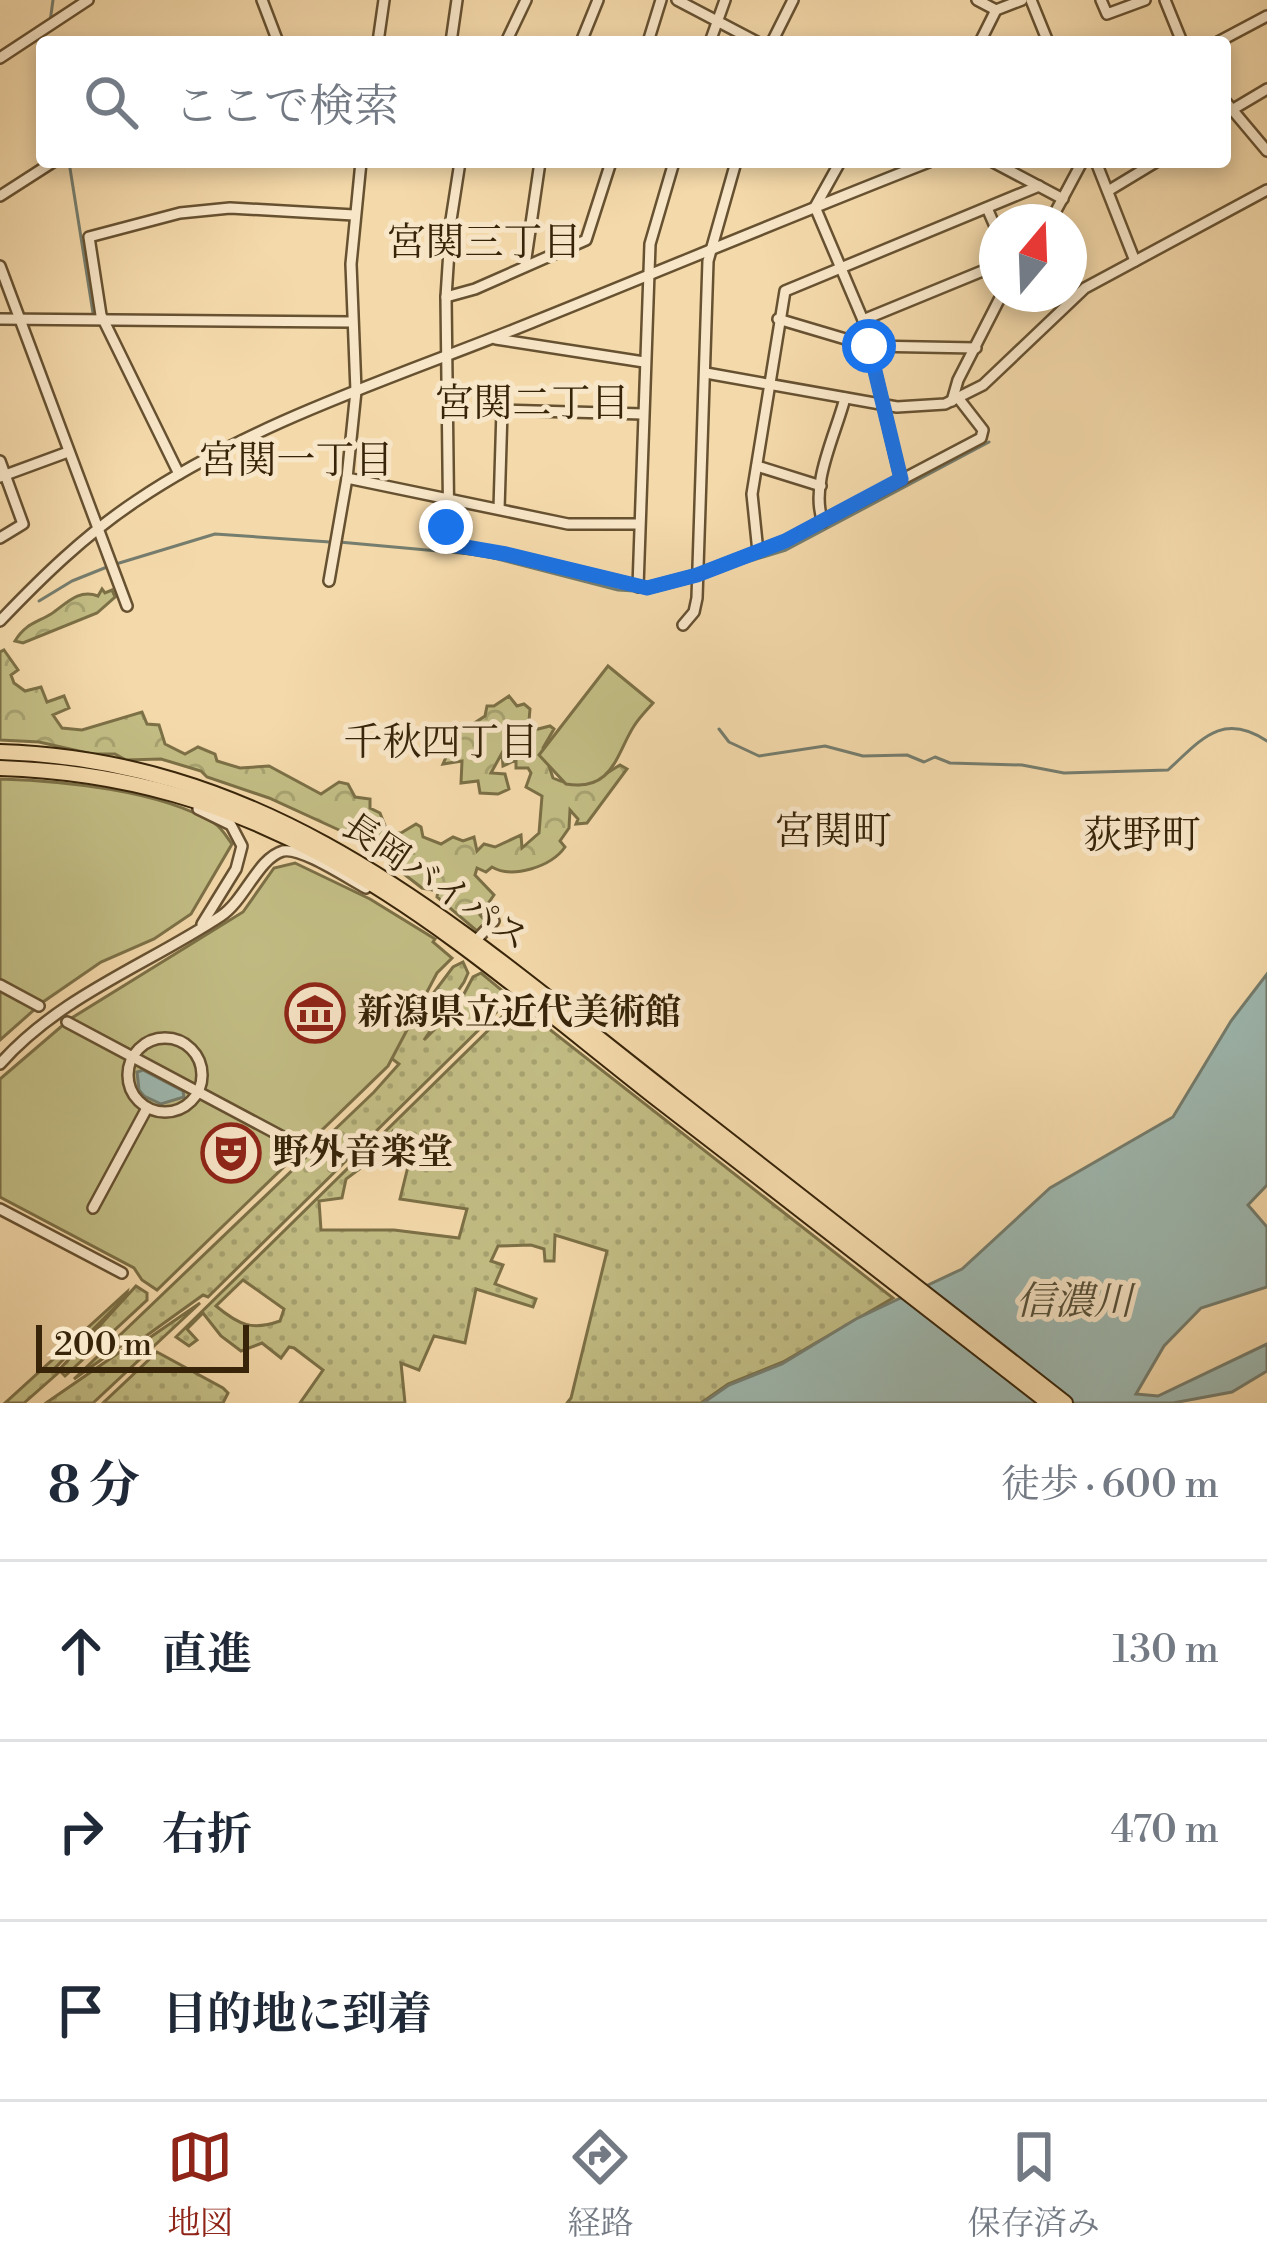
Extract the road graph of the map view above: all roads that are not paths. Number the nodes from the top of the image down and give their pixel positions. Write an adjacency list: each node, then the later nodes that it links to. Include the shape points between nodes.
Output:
1 (88, 0): 33 (street)
2 (262, 0): 20 (street)
3 (384, 0): 21 (street)
4 (457, 0): 22 (street)
5 (526, 0): 23 (street)
6 (598, 0): 24 (street)
7 (661, 0): 25 (street)
8 (677, 0): 19 (street)
9 (725, 0): 19 (street)
10 (793, 0): 28 (street)
11 (976, 0): 17 (street)
12 (1022, 0): 17 (street)
13 (1031, 0): 30 (street)
14 (1101, 0): 15 (street, via 1107,14)
15 (1144, 0)
16 (1165, 0): 31 (street)
17 (996, 10): 29 (street)
18 (1267, 16): 32 (street)
19 (717, 20): 26 (street); 27 (street)
20 (276, 36)
21 (379, 36)
22 (452, 36)
23 (509, 36)
24 (583, 36)
25 (650, 36)
26 (712, 36)
27 (746, 36)
28 (775, 36)
29 (983, 36)
30 (1046, 36)
31 (1180, 36)
32 (1229, 36)
33 (0, 56)
34 (1267, 89): 35 (street)
35 (1231, 106)
36 (1231, 111): 37 (street)
37 (1263, 138): 38 (street)
38 (1267, 152)
39 (44, 168): 55 (street)
40 (360, 168): 61 (street)
41 (459, 168): 69 (street)
42 (539, 168): 64 (street)
43 (608, 168): 64 (street, via 586,240)
44 (672, 168): 68 (street)
45 (734, 168): 62 (street)
46 (837, 168): 59 (street)
47 (914, 168): 59 (street)
48 (1005, 168): 52 (street)
49 (1079, 168): 56 (street)
50 (1098, 168): 54 (street)
51 (1146, 168): 54 (street)
52 (1039, 185): 56 (street); 57 (street)
53 (1267, 190): 63 (street)
54 (1108, 191): 63 (street)
55 (0, 196)
56 (1063, 199): 58 (street)
57 (996, 204)
58 (1060, 204)
59 (815, 207): 62 (street); 66 (street)
60 (979, 211): 66 (street)
61 (354, 214): 74 (street, via 230,208 89,237); 76 (street)
62 (710, 250): 68 (street); 82 (street)
63 (1135, 261): 86 (street, via 1067,301 1000,370)
64 (525, 265): 69 (street)
65 (0, 266): 71 (street)
66 (841, 268): 72 (street, via 785,291); 75 (street)
67 (979, 272): 75 (street)
68 (647, 276): 77 (street); 81 (street)
69 (446, 297): 80 (street)
70 (993, 312): 79 (street)
71 (20, 319): 73 (street); 74 (street); 89 (street)
72 (778, 319): 78 (street); 83 (street)
73 (0, 320)
74 (103, 320): 76 (street); 92 (street)
75 (863, 320): 78 (street)
76 (352, 322): 84 (street)
77 (491, 338): 80 (street); 81 (street)
78 (869, 346): 79 (street); 87 (street)
79 (976, 348): 86 (street)
80 (444, 358): 84 (street); 97 (street)
81 (644, 362): 88 (street)
82 (706, 373): 83 (street); 104 (street)
83 (770, 385): 85 (street); 91 (street)
84 (356, 392): 92 (street); 94 (street)
85 (845, 398): 87 (street); 96 (street)
86 (956, 400): 87 (street); 95 (street, via 983,430 981,438)
87 (883, 405): 95 (street)
88 (643, 415): 98 (street, via 502,410); 100 (street)
89 (68, 452): 93 (street); 101 (street)
90 (0, 461): 93 (street)
91 (757, 466): 96 (street); 103 (street, via 751,505)
92 (179, 474): 101 (street)
93 (3, 476): 102 (street, via 23,524)
94 (347, 478): 97 (street); 105 (street)
95 (901, 479): 99 (street)
96 (821, 486): 99 (street)
97 (446, 499): 98 (street); 106 (street, via 448,544)
98 (499, 509): 100 (street, via 568,524)
99 (823, 522): 103 (street)
100 (639, 524): 106 (street)
101 (98, 530): 107 (street); 108 (street)
102 (0, 538)
103 (758, 552): 104 (street)
104 (697, 575): 106 (street); 109 (street, via 696,607)
105 (329, 581)
106 (638, 587)
107 (127, 606)
108 (0, 624)
109 (683, 625)
110 (0, 750): 117 (highway, 長岡バイパス, via 146,772 248,805 348,855)
111 (0, 768): 112 (highway, 長岡バイパス)
112 (96, 775): 113 (highway, 長岡バイパス, via 272,827); 115 (street, via 167,796 235,829 240,862)
113 (418, 914): 115 (street, via 291,850 269,857 240,902); 117 (highway, 長岡バイパス)
114 (494, 921): 116 (street)
115 (199, 929): 122 (street, via 73,1001)
116 (479, 937)
117 (496, 966): 129 (highway, 長岡バイパス); 130 (highway, 長岡バイパス)
118 (0, 985): 119 (street)
119 (39, 1006)
120 (67, 1022): 121 (street)
121 (132, 1057): 123 (street); 123 (street, via 155,1039 184,1043 201,1065); 124 (street, via 129,1085)
122 (0, 1064)
123 (199, 1092): 124 (street, via 173,1112); 125 (street)
124 (147, 1108): 126 (street)
125 (294, 1142)
126 (93, 1208)
127 (0, 1209): 128 (street)
128 (122, 1273)
129 (1049, 1403)
130 (1065, 1403)

